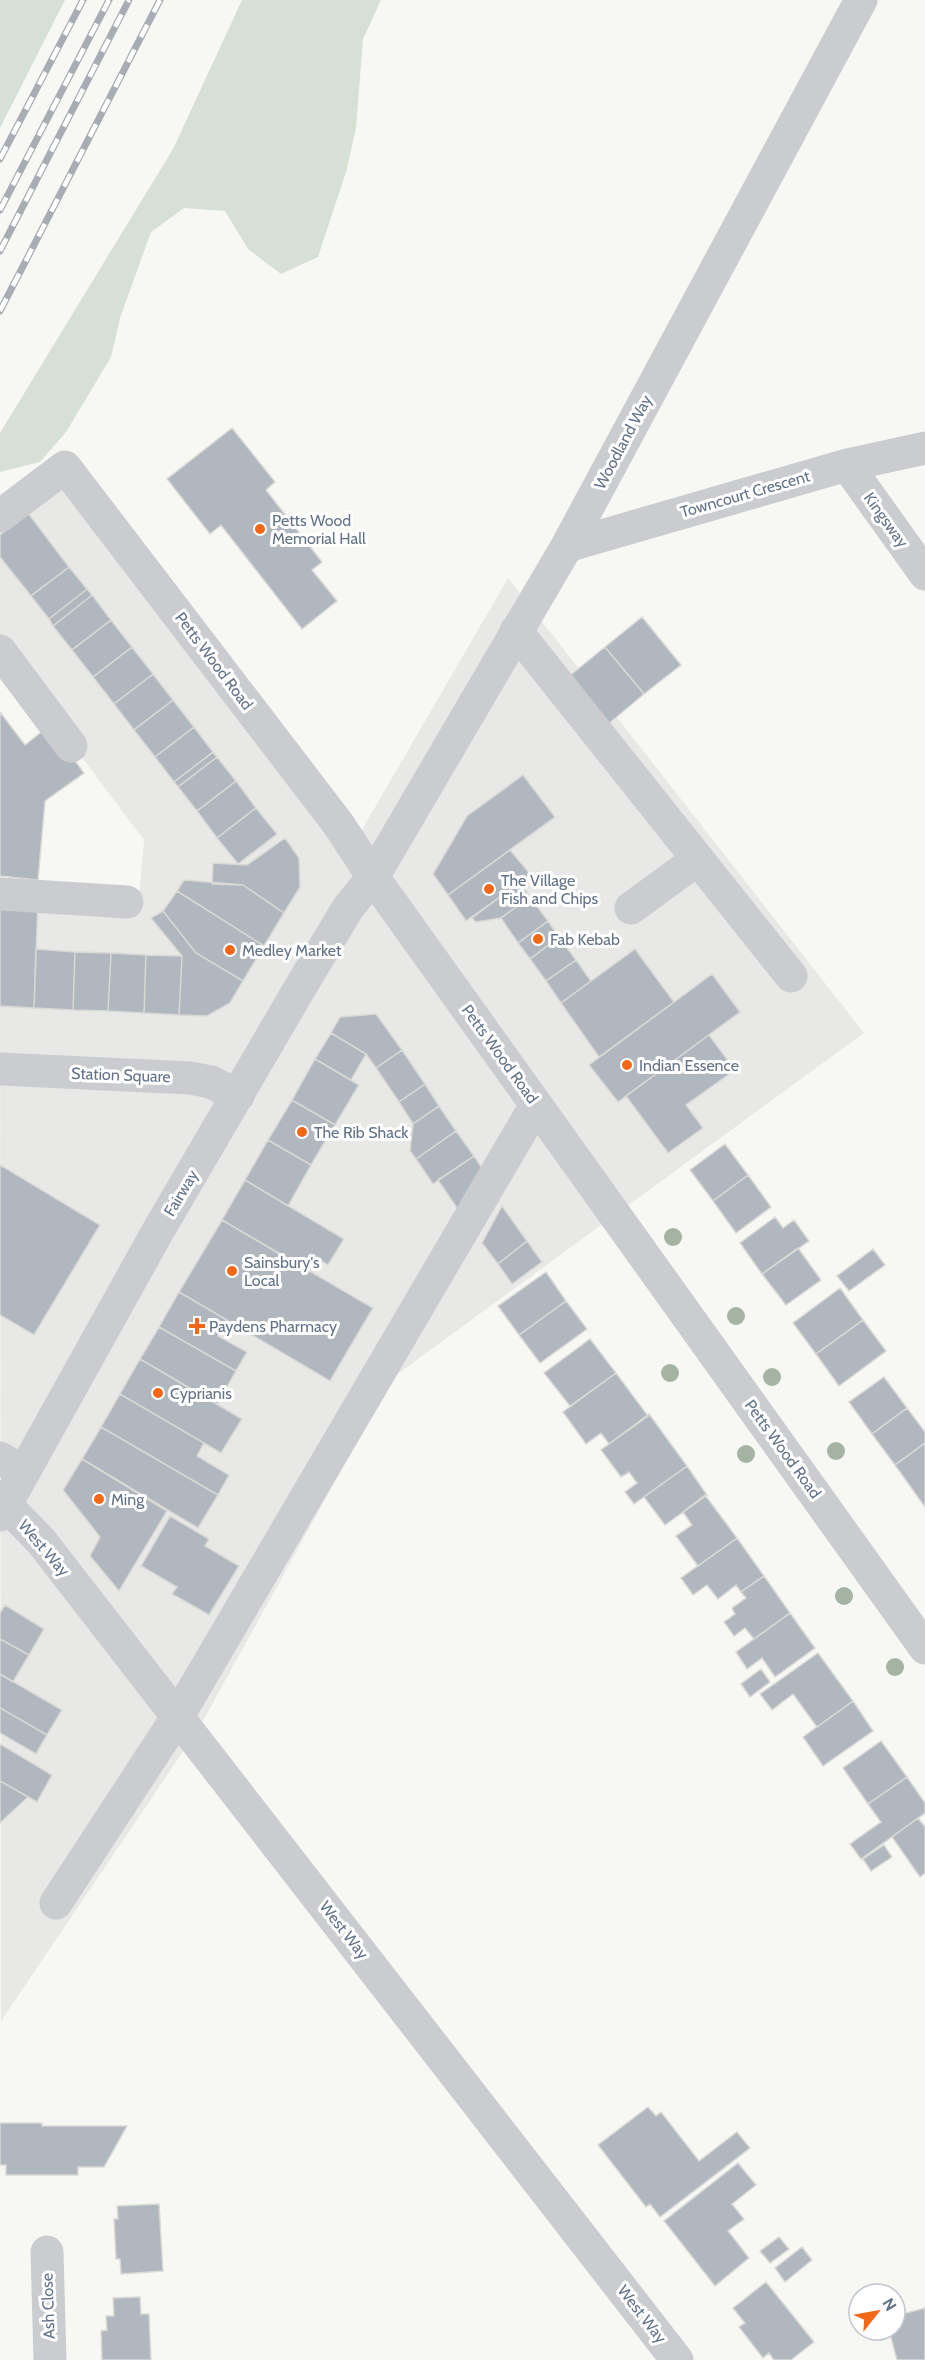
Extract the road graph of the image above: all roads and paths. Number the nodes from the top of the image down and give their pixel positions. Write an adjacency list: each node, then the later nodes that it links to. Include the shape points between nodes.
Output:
1 (861, 0): 5 (street, Woodland Way)
2 (925, 448): 3 (street, Towncourt Crescent)
3 (847, 465): 5 (street, Towncourt Crescent); 6 (street, Kingsway)
4 (0, 516): 11 (street, Petts Wood Road, via 65,467 339,825)
5 (567, 546): 7 (street, Woodland Way)
6 (925, 574)
7 (516, 631): 10 (street); 11 (street, Woodland Way)
8 (0, 651): 9 (street)
9 (71, 746)
10 (698, 859): 14 (street); 15 (street)
11 (373, 877): 17 (street, Fairway, via 348,908); 18 (street, Petts Wood Road)
12 (0, 894): 13 (street)
13 (127, 902)
14 (631, 908)
15 (791, 976)
16 (0, 1070): 17 (street, Station Square, via 190,1078 211,1082)
17 (238, 1096): 19 (street, Fairway)
18 (536, 1105): 21 (street, Petts Wood Road); 22 (street)
19 (12, 1465): 20 (street, Fairway)
20 (3, 1510): 22 (street, West Way, via 41,1541)
21 (925, 1648)
22 (178, 1716): 23 (street); 26 (street, West Way)
23 (56, 1903)
24 (47, 2252): 25 (street, Ash Close)
25 (50, 2360)
26 (677, 2360)

